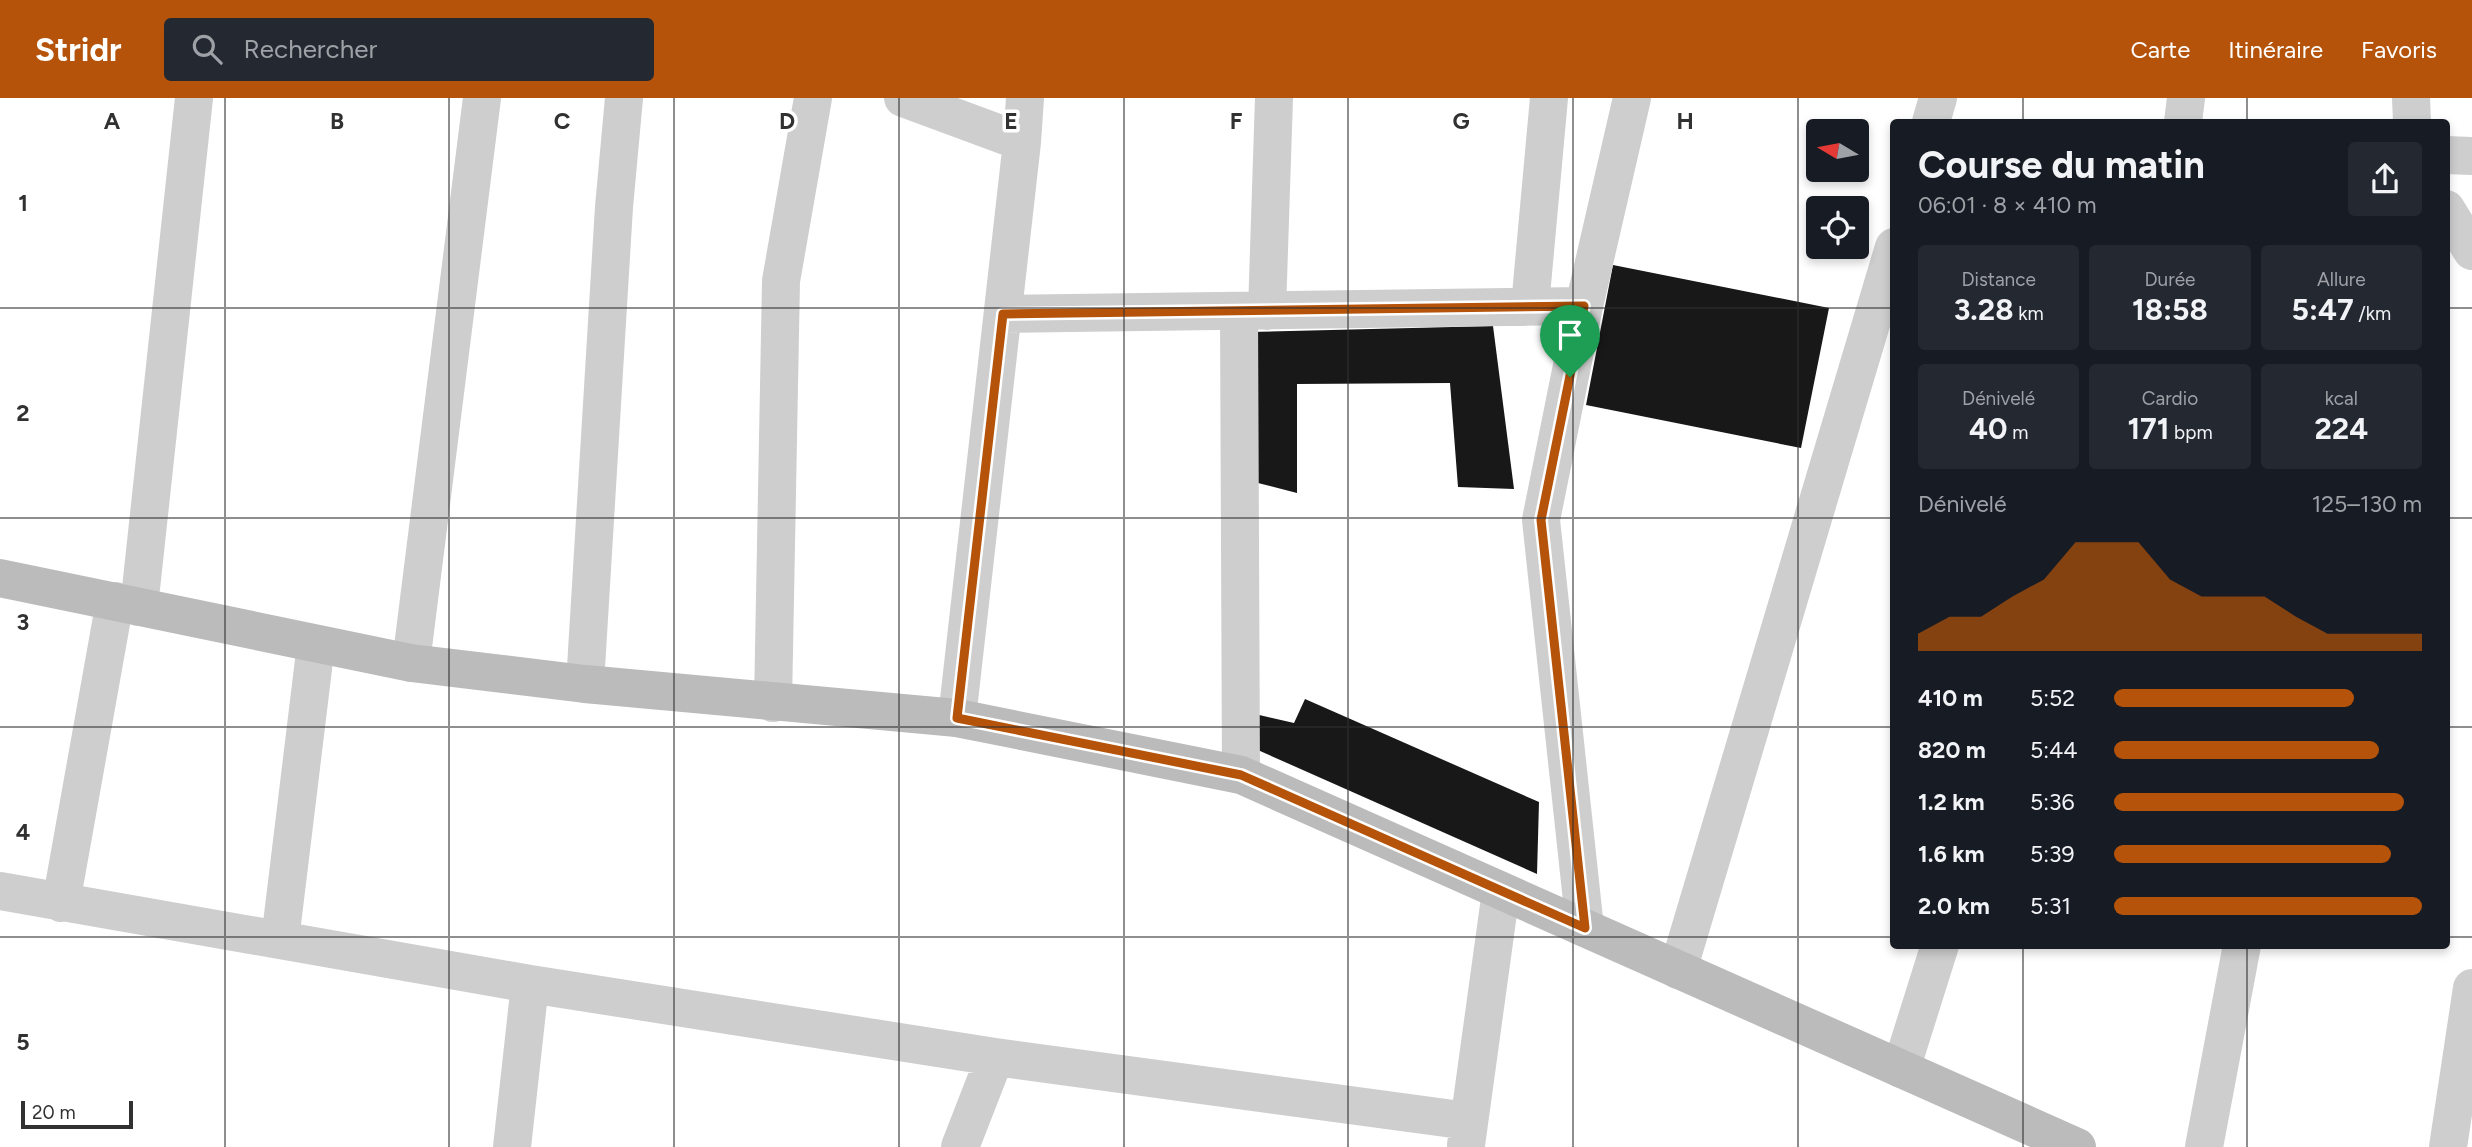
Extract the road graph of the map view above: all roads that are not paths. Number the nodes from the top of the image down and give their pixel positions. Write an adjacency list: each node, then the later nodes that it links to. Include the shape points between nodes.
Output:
1 (194, 98): 27 (street)
2 (482, 98): 29 (street)
3 (624, 98): 30 (street)
4 (813, 98): 31 (street, via 781,281)
5 (903, 98): 16 (street)
6 (1025, 98): 16 (street)
7 (1274, 98): 24 (street)
8 (1549, 98): 22 (street)
9 (1632, 98): 23 (street)
10 (1938, 98): 13 (street)
11 (2186, 98): 14 (street)
12 (2411, 98): 15 (street)
13 (1932, 119)
14 (2183, 119)
15 (2412, 119)
16 (1023, 142): 25 (street)
17 (2450, 155): 18 (street)
18 (2472, 156)
19 (2450, 215): 20 (street)
20 (2472, 251)
21 (1890, 260): 41 (street)
22 (1530, 306): 23 (street); 24 (street)
23 (1584, 306): 37 (street, via 1541,520)
24 (1253, 311): 25 (street); 33 (street)
25 (1003, 314): 32 (street)
26 (0, 578): 27 (street)
27 (127, 604): 28 (street); 36 (street)
28 (316, 644): 29 (street); 38 (street)
29 (411, 663): 30 (street)
30 (584, 684): 31 (street)
31 (773, 703): 32 (street)
32 (957, 718): 33 (street)
33 (1241, 775): 35 (street)
34 (0, 891): 36 (street)
35 (1500, 891): 37 (street); 46 (street)
36 (61, 903): 38 (street)
37 (1585, 928): 41 (street)
38 (280, 940): 42 (street)
39 (1939, 949): 45 (street)
40 (2241, 949): 50 (street)
41 (1678, 970): 45 (street)
42 (530, 984): 44 (street); 47 (street)
43 (2472, 988): 51 (street)
44 (995, 1057): 46 (street); 48 (street)
45 (1901, 1069): 49 (street)
46 (1467, 1134)
47 (512, 1147)
48 (960, 1147)
49 (2077, 1147)
50 (2204, 1147)
51 (2448, 1147)

